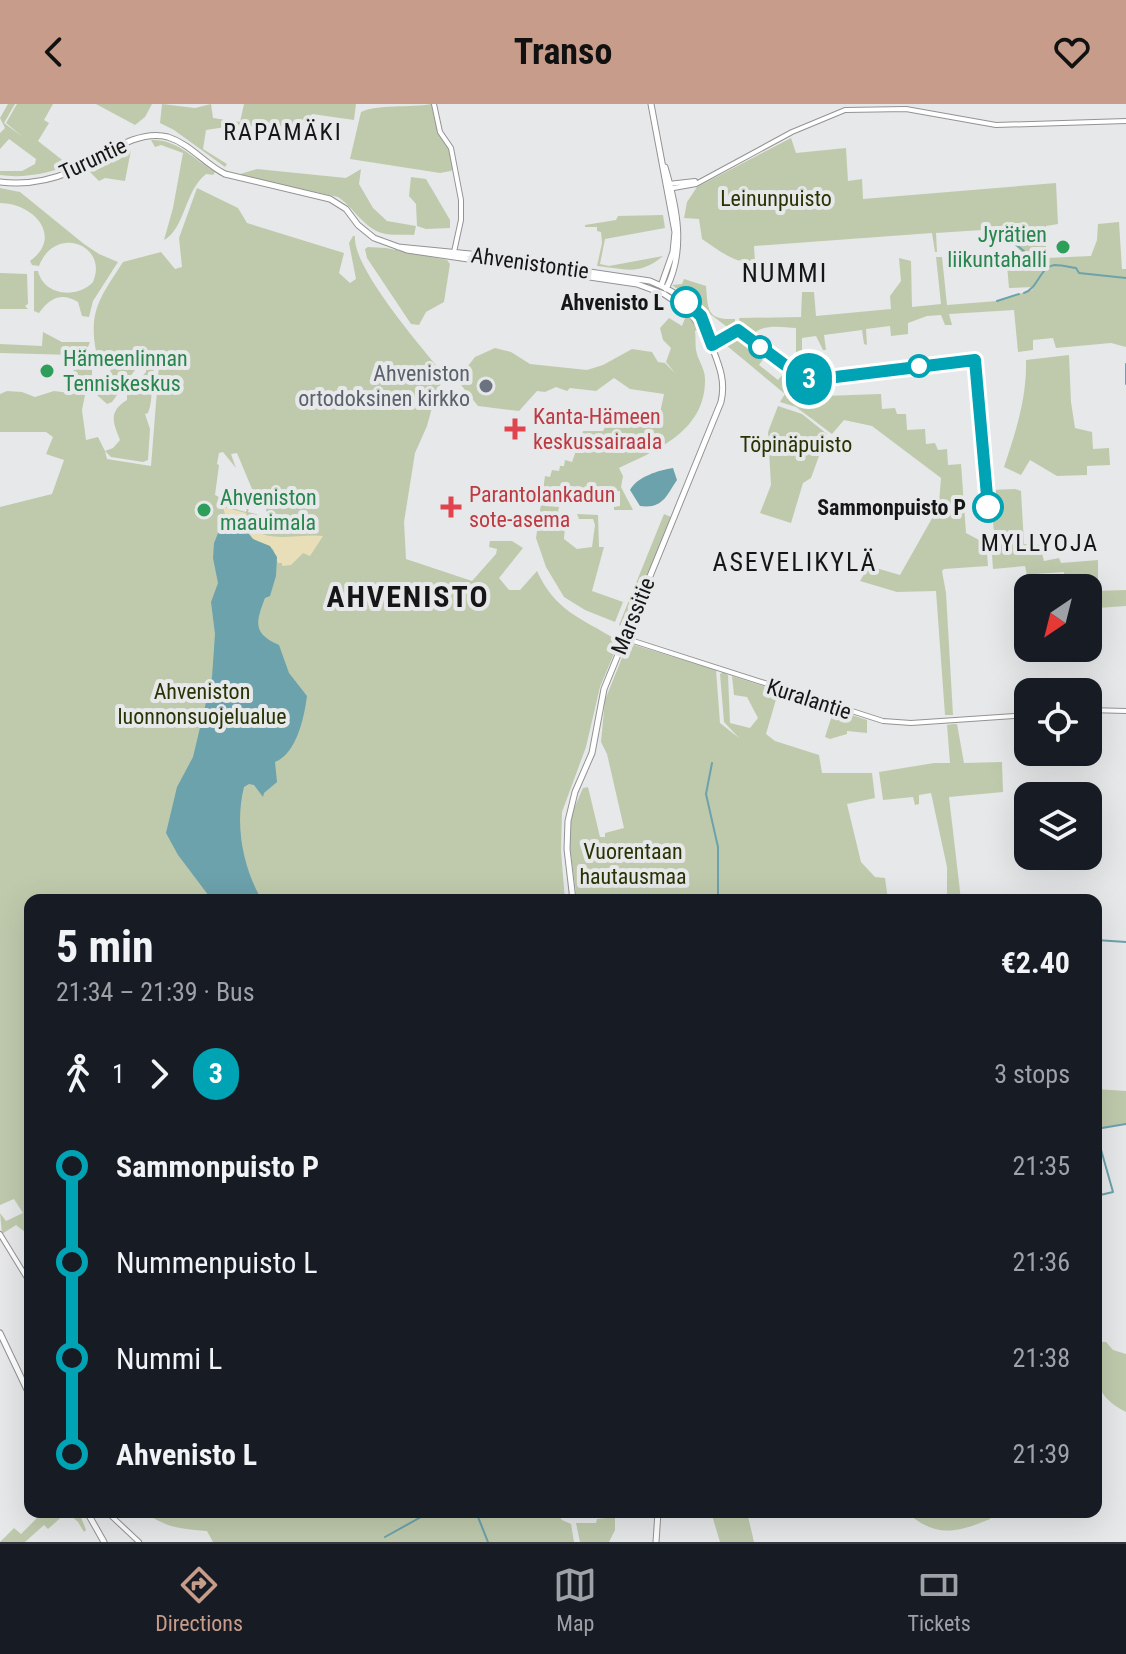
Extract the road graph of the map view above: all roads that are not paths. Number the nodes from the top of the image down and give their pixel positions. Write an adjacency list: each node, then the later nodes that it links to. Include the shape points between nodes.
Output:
1 (434, 104): 7 (street, via 440,132 451,148 461,200)
2 (651, 104): 6 (main road)
3 (1126, 121): 6 (street, via 1006,125 906,109 845,110 705,179)
4 (138, 138): 5 (main road, Turuntie, via 47,180); 7 (main road, Ahvenistontie, via 168,137 225,174 330,199 374,238 398,247)
5 (0, 182)
6 (668, 186): 8 (main road, via 675,232)
7 (457, 254): 8 (main road, Ahvenistontie, via 638,278)
8 (663, 290): 9 (main road, Marssitie, via 693,314 710,341 723,385 721,402)
9 (624, 638): 12 (street, Kuralantie, via 875,720); 13 (main road, Marssitie, via 604,689 592,753 568,821)
10 (1102, 710): 11 (street)
11 (1126, 711)
12 (1014, 716)
13 (572, 894)
14 (0, 1234): 15 (street)
15 (24, 1273)
16 (0, 1333): 17 (main road)
17 (24, 1383)
18 (90, 1518): 21 (main road)
19 (113, 1518): 22 (street)
20 (658, 1518): 23 (main road)
21 (104, 1542)
22 (139, 1542)
23 (656, 1542)

